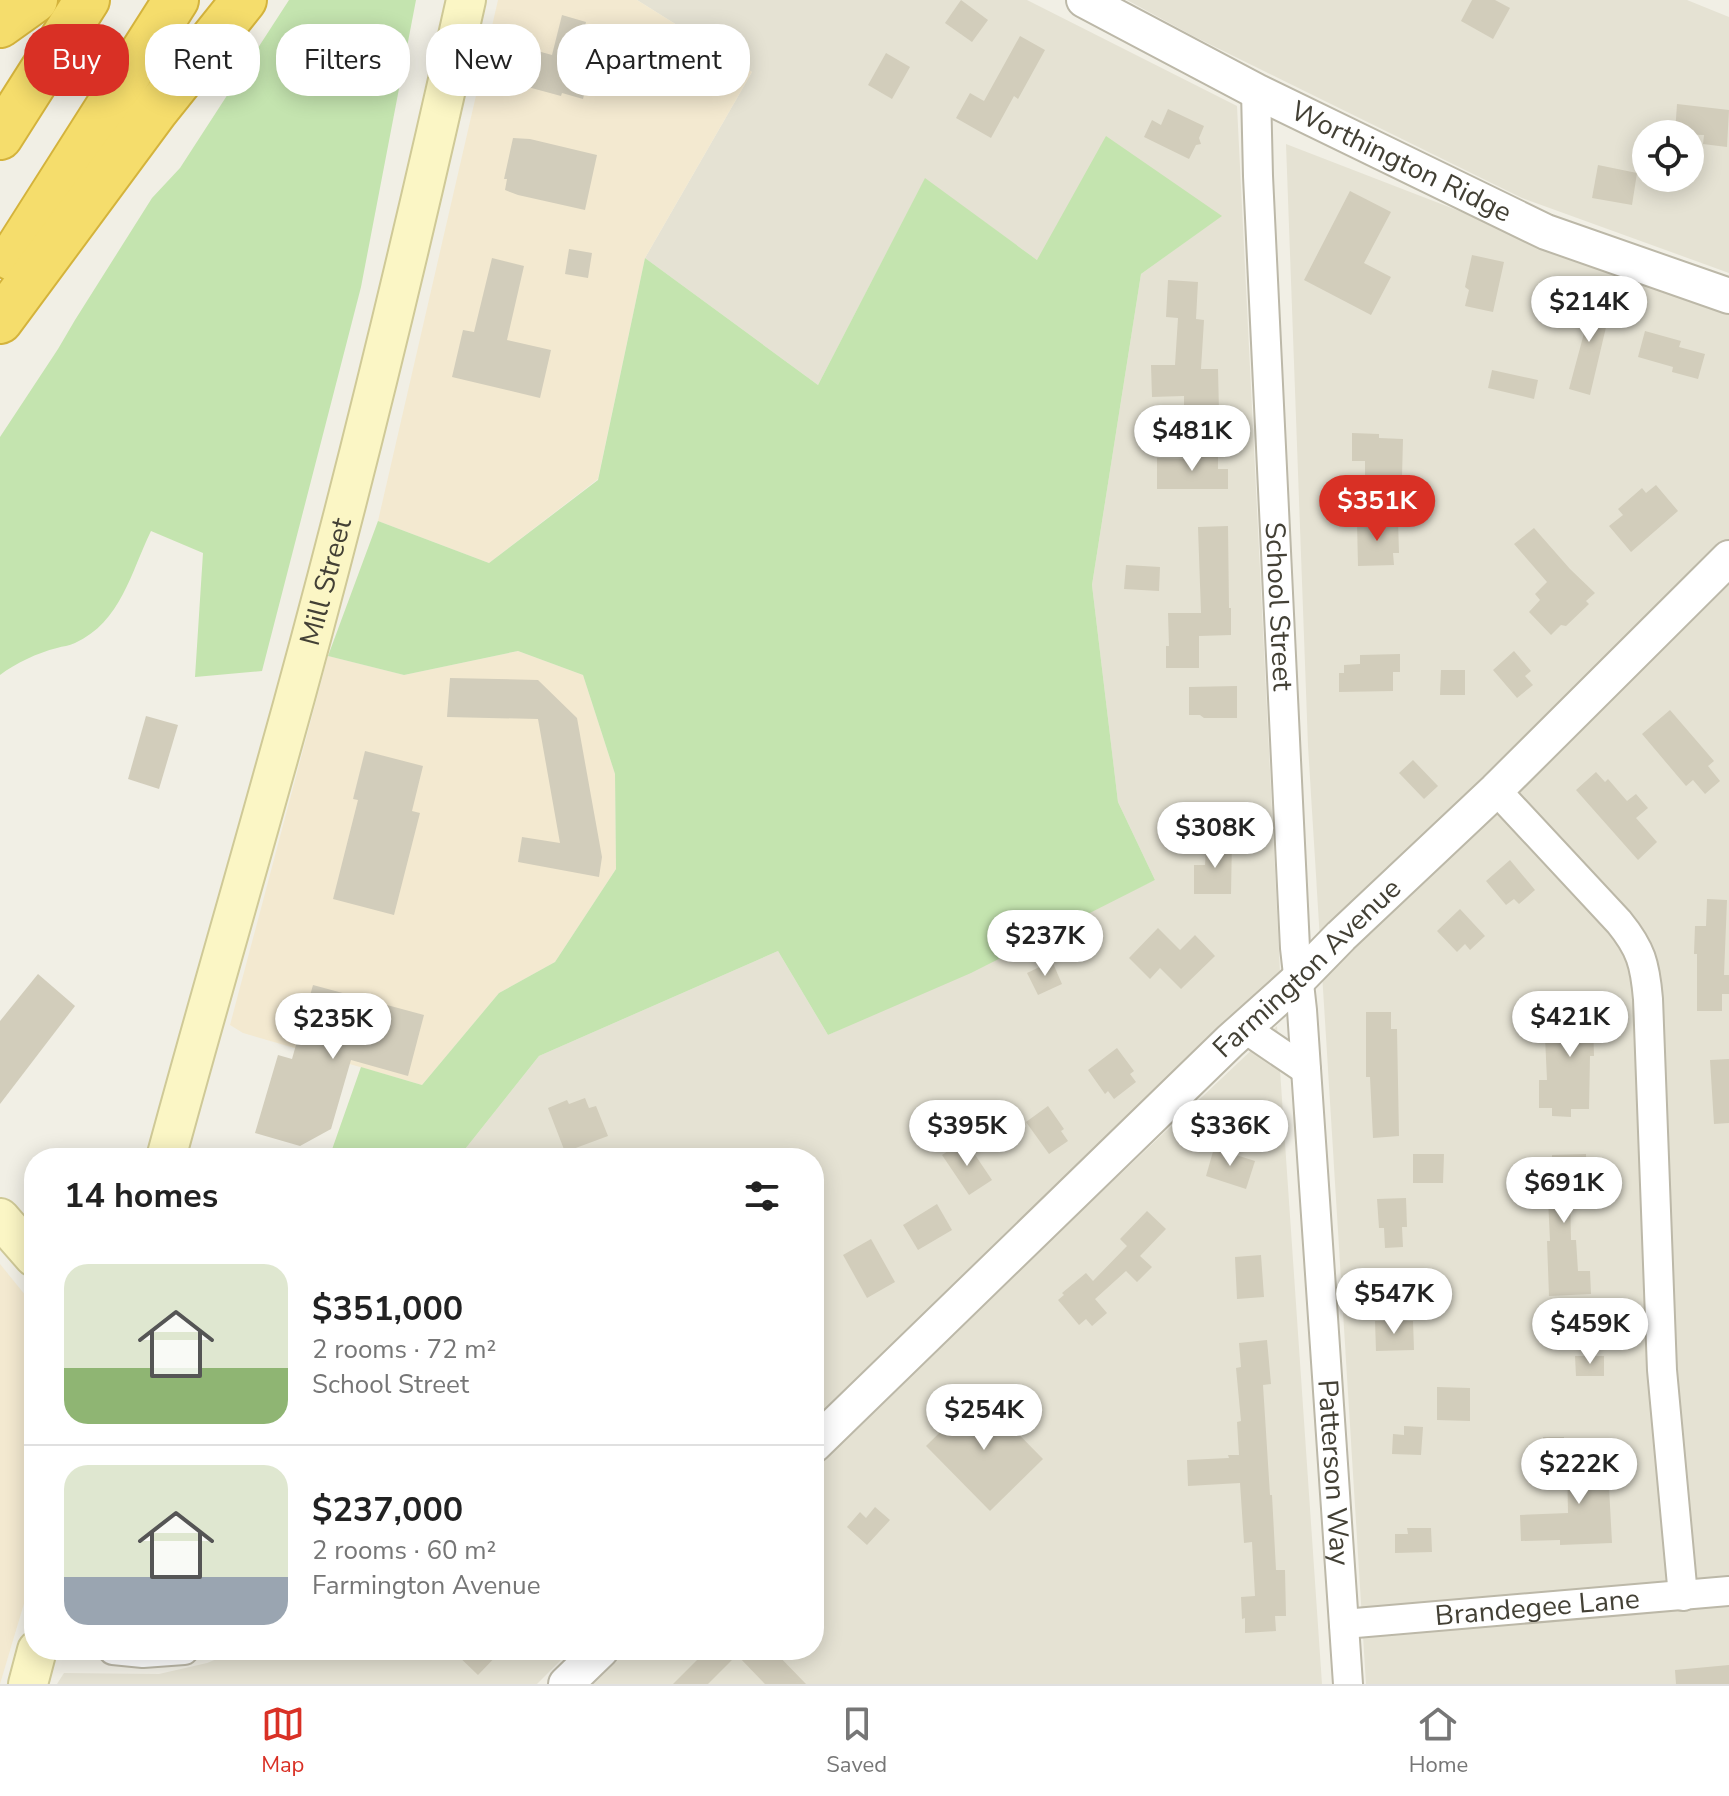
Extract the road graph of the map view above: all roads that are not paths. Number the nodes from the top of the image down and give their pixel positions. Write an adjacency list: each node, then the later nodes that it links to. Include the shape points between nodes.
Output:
1 (35, 0): 7 (highway)
2 (87, 0): 9 (highway)
3 (176, 0): 10 (highway)
4 (244, 0): 12 (highway)
5 (466, 0): 18 (main road, Mill Street, via 343,518)
6 (1084, 0): 8 (street, Worthington Ridge)
7 (0, 25)
8 (1256, 91): 11 (street, Worthington Ridge, via 1546,232); 15 (street, School Street)
9 (0, 137)
10 (0, 277)
11 (1729, 296)
12 (0, 321)
13 (1729, 558): 14 (street, Farmington Avenue)
14 (1496, 790): 15 (street, Farmington Avenue); 23 (street, via 1619,922 1641,955 1648,999 1662,1370)
15 (1299, 979): 16 (street, Farmington Avenue); 17 (street, Patterson Way)
16 (1244, 1028): 17 (street); 21 (street, Farmington Avenue)
17 (1306, 1070): 24 (street, Patterson Way)
18 (169, 1148)
19 (0, 1218): 20 (main road)
20 (24, 1246)
21 (824, 1435)
22 (1729, 1591): 23 (street, Brandegee Lane)
23 (1683, 1596): 24 (street, Brandegee Lane)
24 (1344, 1624): 29 (street, Patterson Way)
25 (34, 1660): 27 (main road)
26 (591, 1660): 28 (street)
27 (28, 1684)
28 (566, 1684)
29 (1348, 1684)

